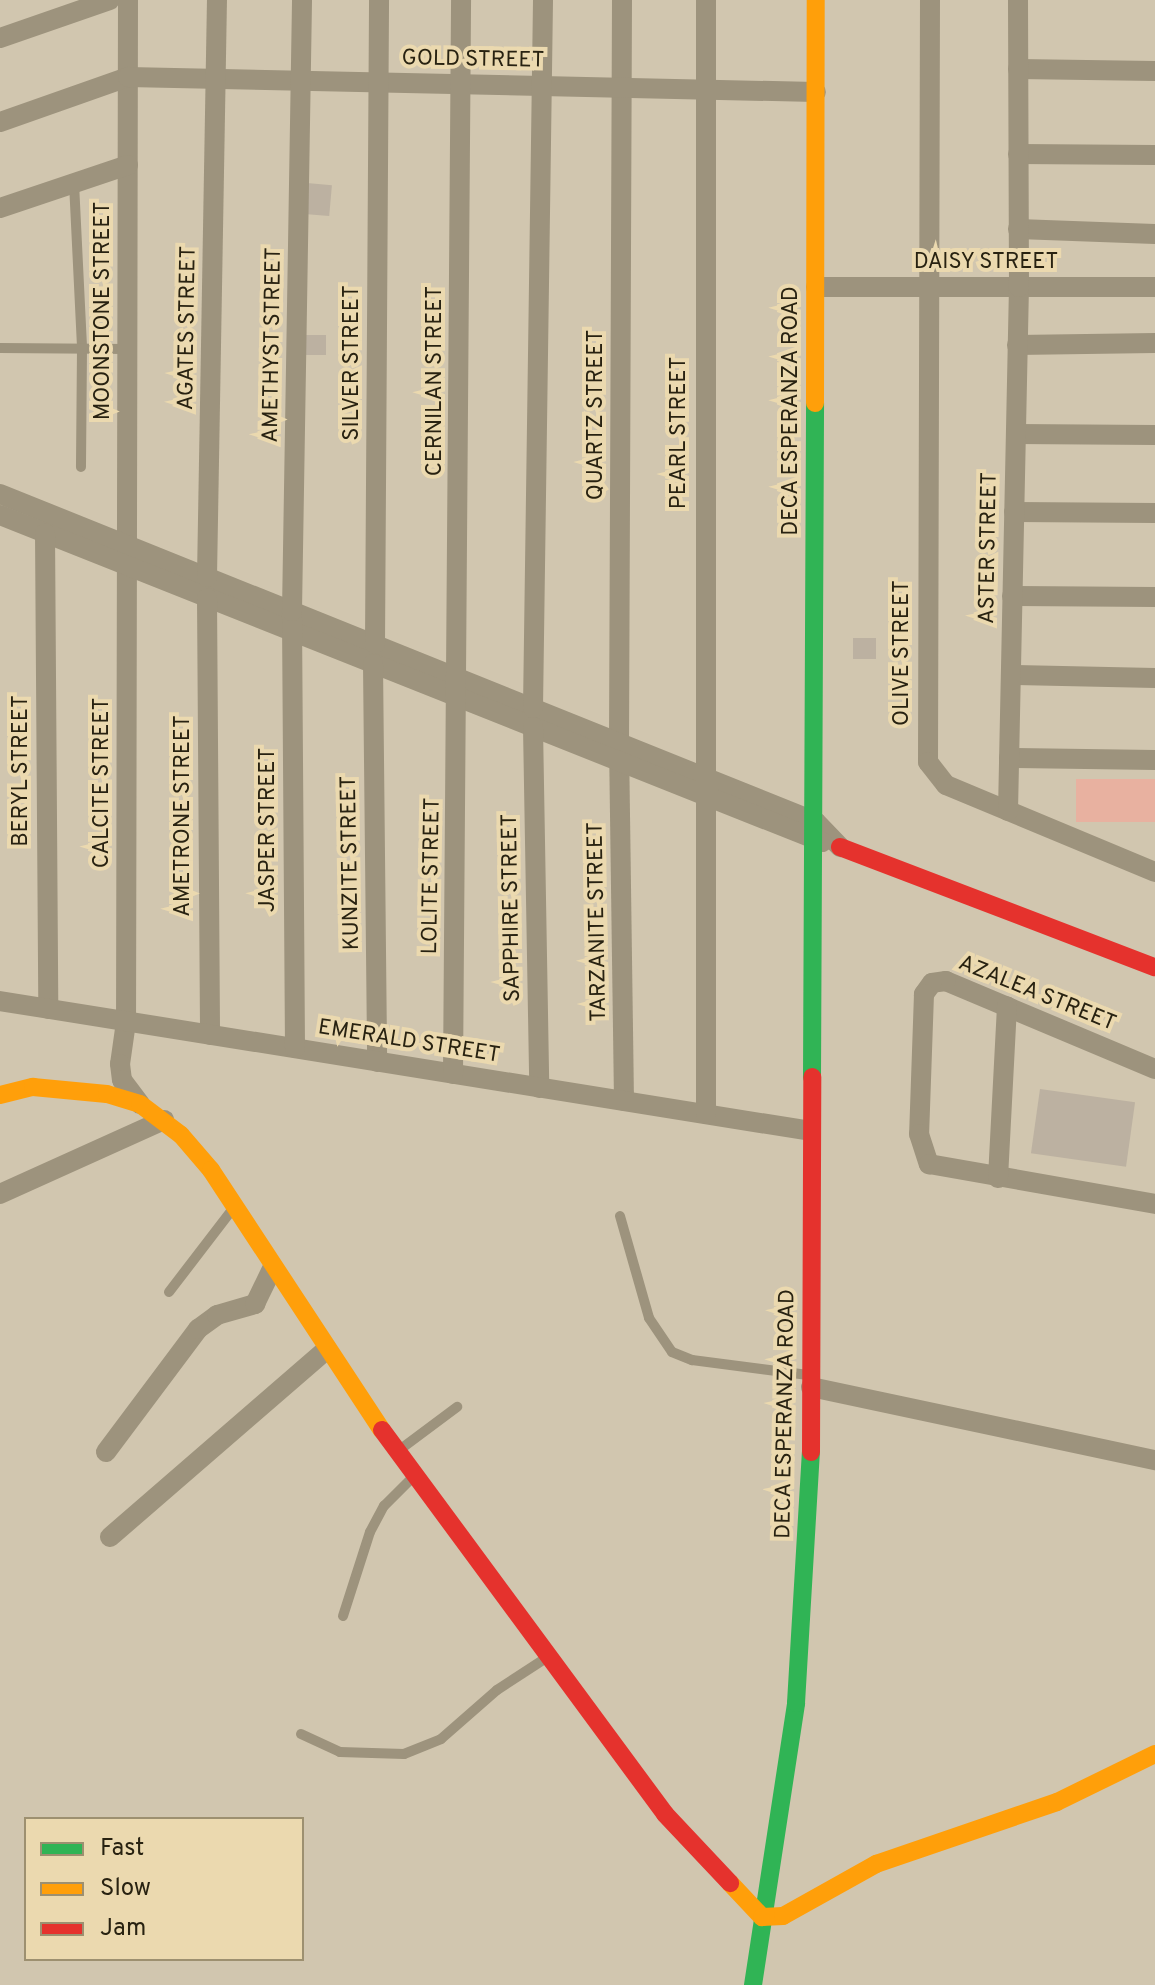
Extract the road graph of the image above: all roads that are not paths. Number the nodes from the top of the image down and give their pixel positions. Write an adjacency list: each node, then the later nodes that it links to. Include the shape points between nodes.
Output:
1 (110, 0): 13 (street)
2 (128, 0): 16 (street, MOONSTONE STREET)
3 (217, 0): 17 (street, AGATES STREET)
4 (302, 0): 18 (street, AMETHYST STREET)
5 (379, 0): 19 (street, SILVER STREET)
6 (461, 0): 20 (street, CERNILAN STREET)
7 (543, 0): 21 (street, SAPPHIRE STREET)
8 (622, 0): 22 (street, QUARTZ STREET)
9 (706, 0): 23 (street, PEARL STREET)
10 (816, 0): 24 (street, DECA ESPERANZA ROAD)
11 (930, 0): 34 (street, OLIVE STREET)
12 (1018, 0): 14 (street, ASTER STREET)
13 (0, 38)
14 (1018, 69): 15 (street); 26 (street, ASTER STREET)
15 (1155, 71)
16 (128, 77): 17 (street, GOLD STREET); 25 (street); 28 (street, MOONSTONE STREET)
17 (216, 79): 18 (street, GOLD STREET); 52 (street, AGATES STREET)
18 (302, 81): 19 (street, GOLD STREET); 56 (street, AMETHYST STREET)
19 (379, 83): 20 (street, GOLD STREET); 57 (street, SILVER STREET)
20 (461, 84): 21 (street, GOLD STREET); 60 (street, CERNILAN STREET)
21 (543, 86): 22 (street, GOLD STREET); 61 (street, SAPPHIRE STREET)
22 (622, 87): 23 (street, GOLD STREET); 62 (street, QUARTZ STREET)
23 (705, 89): 24 (street, GOLD STREET); 65 (street, PEARL STREET)
24 (816, 92): 33 (street, DECA ESPERANZA ROAD)
25 (0, 122)
26 (1018, 154): 27 (street); 31 (street, ASTER STREET)
27 (1155, 155)
28 (128, 165): 29 (street); 41 (street, MOONSTONE STREET)
29 (74, 183): 30 (street); 40 (lane)
30 (0, 208)
31 (1018, 229): 32 (street); 35 (street, ASTER STREET)
32 (1155, 234)
33 (816, 287): 34 (street, DAISY STREET); 67 (street, DECA ESPERANZA ROAD)
34 (929, 287): 35 (street, DAISY STREET); 66 (street, OLIVE STREET, via 928,762 946,785)
35 (1019, 287): 36 (street, DAISY STREET); 38 (street, ASTER STREET)
36 (1155, 287)
37 (1155, 343): 38 (street)
38 (1017, 345): 42 (street, ASTER STREET)
39 (0, 348): 40 (lane)
40 (82, 349): 41 (lane); 44 (lane)
41 (127, 349): 50 (street, MOONSTONE STREET)
42 (1016, 434): 43 (street); 46 (street, ASTER STREET)
43 (1155, 435)
44 (81, 467)
45 (0, 494): 50 (street)
46 (1014, 512): 47 (street); 53 (street, ASTER STREET)
47 (1155, 513)
48 (0, 515): 49 (street)
49 (45, 533): 51 (street); 73 (street, BERYL STREET)
50 (127, 545): 51 (street, CALCITE STREET); 52 (street)
51 (127, 566): 55 (street); 74 (street, CALCITE STREET)
52 (207, 577): 56 (street)
53 (1012, 596): 54 (street); 58 (street, ASTER STREET)
54 (1155, 597)
55 (207, 598): 56 (street); 75 (street, AMETRONE STREET)
56 (292, 621): 57 (street); 76 (street, JASPER STREET)
57 (374, 654): 60 (street); 77 (street, KUNZITE STREET)
58 (1011, 675): 59 (street); 63 (street, ASTER STREET)
59 (1155, 678)
60 (459, 688): 61 (street); 79 (street, LOLITE STREET)
61 (533, 718): 62 (street); 80 (street, SAPPHIRE STREET)
62 (620, 752): 65 (street); 82 (street, TARZANITE STREET)
63 (1009, 758): 64 (street); 66 (street, ASTER STREET)
64 (1155, 760)
65 (703, 786): 67 (street); 84 (street, PEARL STREET)
66 (1008, 811): 69 (street, OLIVE STREET)
67 (816, 831): 68 (street); 86 (street, DECA ESPERANZA ROAD)
68 (840, 847): 70 (street)
69 (1155, 872)
70 (1155, 967)
71 (0, 1001): 73 (street, EMERALD STREET)
72 (1007, 1006): 78 (street, AZALEA STREET); 87 (street); 87 (street, AZALEA STREET, via 946,981 927,987 919,1134 924,1158 941,1168)
73 (48, 1009): 74 (street, EMERALD STREET)
74 (126, 1022): 75 (street, EMERALD STREET); 83 (street, CALCITE STREET, via 122,1080)
75 (210, 1035): 76 (street, EMERALD STREET)
76 (295, 1048): 77 (street, EMERALD STREET)
77 (377, 1062): 79 (street, EMERALD STREET)
78 (1155, 1069)
79 (453, 1074): 80 (street, EMERALD STREET)
80 (539, 1088): 82 (street, EMERALD STREET)
81 (0, 1095): 83 (street, via 33,1087 68,1089)
82 (624, 1101): 84 (street, EMERALD STREET)
83 (140, 1104): 85 (street)
84 (706, 1114): 86 (street, EMERALD STREET)
85 (164, 1120): 88 (street); 90 (street, via 211,1170)
86 (811, 1131): 95 (street, DECA ESPERANZA ROAD)
87 (998, 1178): 89 (street)
88 (0, 1194)
89 (1155, 1204)
90 (233, 1208): 92 (street); 93 (lane)
91 (620, 1216): 95 (lane, via 649,1318 672,1352)
92 (273, 1267): 94 (street); 97 (street, via 255,1304 217,1315 198,1329)
93 (169, 1292)
94 (327, 1349): 98 (street); 101 (street)
95 (811, 1381): 99 (street); 106 (street, DECA ESPERANZA ROAD, via 806,1609)
96 (457, 1407): 98 (lane)
97 (106, 1452)
98 (397, 1452): 100 (street)
99 (1155, 1460)
100 (413, 1477): 102 (lane, via 384,1506 370,1532); 103 (street)
101 (110, 1537)
102 (343, 1616)
103 (548, 1657): 104 (lane, via 497,1690 441,1739 404,1754 340,1752); 106 (street, via 665,1814)
104 (301, 1734)
105 (1155, 1754): 106 (street, via 1057,1802 876,1864 794,1912)
106 (762, 1917): 107 (street, DECA ESPERANZA ROAD)
107 (753, 1985)

